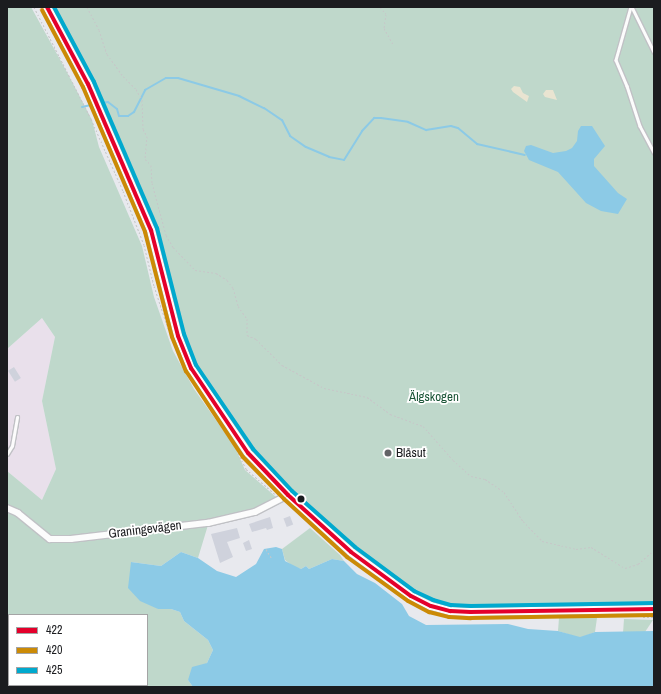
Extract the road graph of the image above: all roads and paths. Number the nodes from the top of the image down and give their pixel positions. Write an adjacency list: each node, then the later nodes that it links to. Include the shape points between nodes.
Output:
1 (34, 7): 8 (path)
2 (47, 7): 12 (main road, via 88,84 150,230 178,336 191,368 248,454)
3 (87, 7): 15 (path, via 99,30 107,54 142,100 143,129 146,136 145,159 151,165 152,183 166,235 173,247 194,270 216,272 227,280 233,288 238,306 248,319 247,335 256,339 282,365 324,388 367,397 390,414 423,426 471,476 485,479 504,492 523,521 542,541 576,549 591,547 625,568 638,564)
4 (380, 7): 6 (path, via 386,14 384,28)
5 (632, 7): 7 (lane); 9 (lane, via 616,60 640,126)
6 (392, 44)
7 (654, 52)
8 (91, 119)
9 (654, 152)
10 (17, 417): 11 (lane, via 12,446)
11 (7, 454)
12 (288, 495): 13 (street, Graningevägen, via 255,512 208,523 71,539 50,539 18,512); 17 (main road, via 357,556 410,596 431,606 450,611 471,612)
13 (7, 508)
14 (266, 549): 16 (path)
15 (654, 550)
16 (272, 559)
17 (654, 609)

